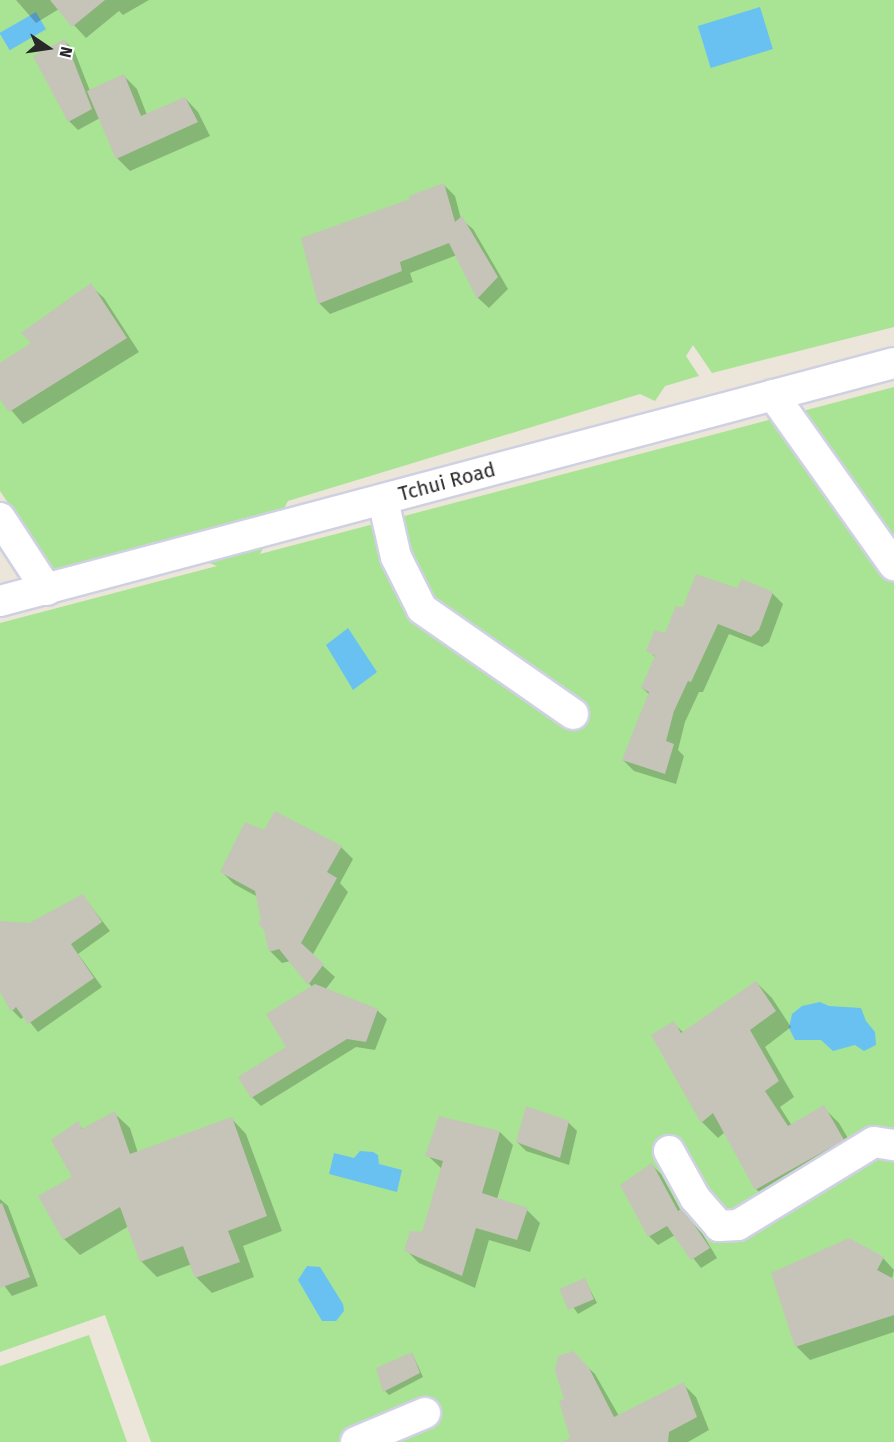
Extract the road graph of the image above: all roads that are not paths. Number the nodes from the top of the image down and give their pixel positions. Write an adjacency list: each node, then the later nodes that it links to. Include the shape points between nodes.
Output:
1 (894, 363): 2 (street, Tchui Road)
2 (773, 395): 3 (street, Tchui Road); 5 (street)
3 (382, 500): 6 (street, Tchui Road); 8 (street, via 396,557 422,609)
4 (0, 518): 6 (street)
5 (894, 566)
6 (47, 590): 7 (street, Tchui Road)
7 (0, 601)
8 (573, 714)
9 (894, 1145): 10 (street, via 874,1142 738,1225 719,1226 695,1198)
10 (669, 1151)
11 (425, 1413): 12 (street)
12 (356, 1442)

